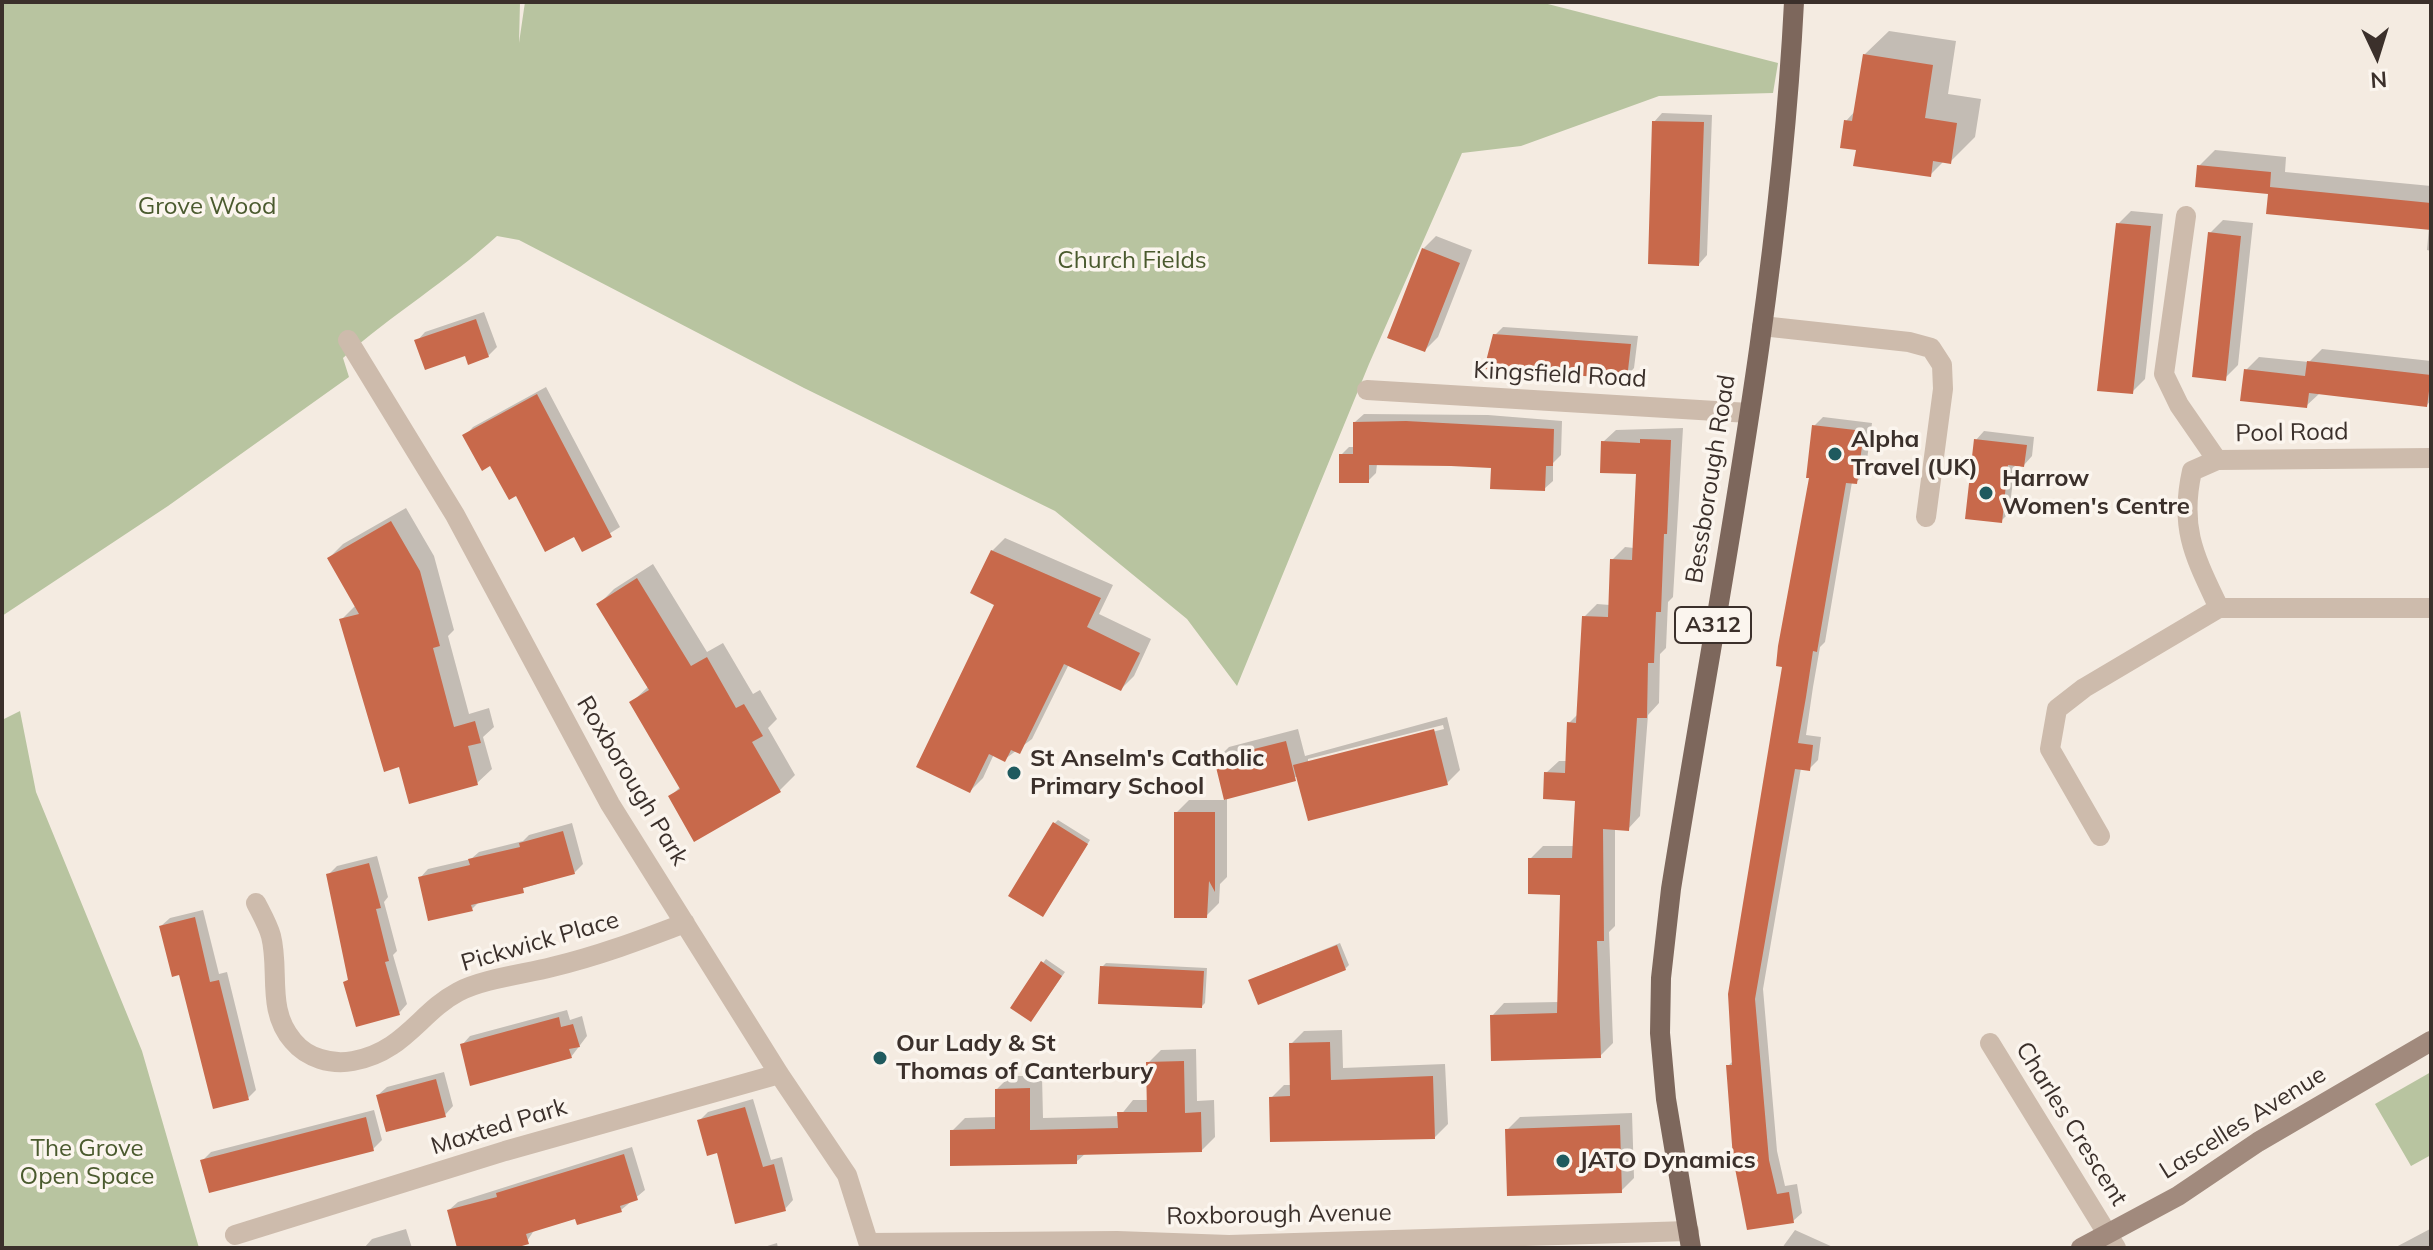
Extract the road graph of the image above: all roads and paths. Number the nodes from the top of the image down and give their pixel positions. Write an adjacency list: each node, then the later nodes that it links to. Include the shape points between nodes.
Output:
1 (1794, 2): 3 (main road, Bessborough Road / A312, via 1790,85)
2 (2186, 216): 8 (street, via 2164,374)
3 (1762, 326): 6 (main road, Bessborough Road / A312); 9 (street, via 1931,348 1942,365 1943,389)
4 (348, 340): 14 (street, Roxborough Park, via 455,515 610,804)
5 (1367, 390): 6 (street, Kingsfield Road)
6 (1749, 413): 19 (main road, Bessborough Road / A312, via 1661,978 1666,1099)
7 (2431, 458): 8 (street, Pool Road)
8 (2217, 460): 10 (street, Pool Road, via 2192,471 2184,506 2190,541)
9 (1926, 517)
10 (2219, 608): 11 (street); 12 (street, via 2057,709 2050,749)
11 (2431, 608)
12 (2100, 836)
13 (256, 903): 14 (street, Pickwick Place, via 271,937 273,989 281,1018 291,1040 328,1062 375,1055 399,1042 458,992 620,949)
14 (685, 923): 17 (street, Roxborough Park)
15 (2431, 1041): 20 (street, Lascelles Avenue, via 2258,1142)
16 (1990, 1043): 20 (street, Charles Crescent)
17 (779, 1074): 18 (street, Maxted Park); 21 (street, Roxborough Park, via 847,1175)
18 (235, 1235)
19 (1690, 1240): 21 (street, Roxborough Avenue)
20 (2112, 1240): 22 (street, Lascelles Avenue)
21 (869, 1246)
22 (2081, 1248)

